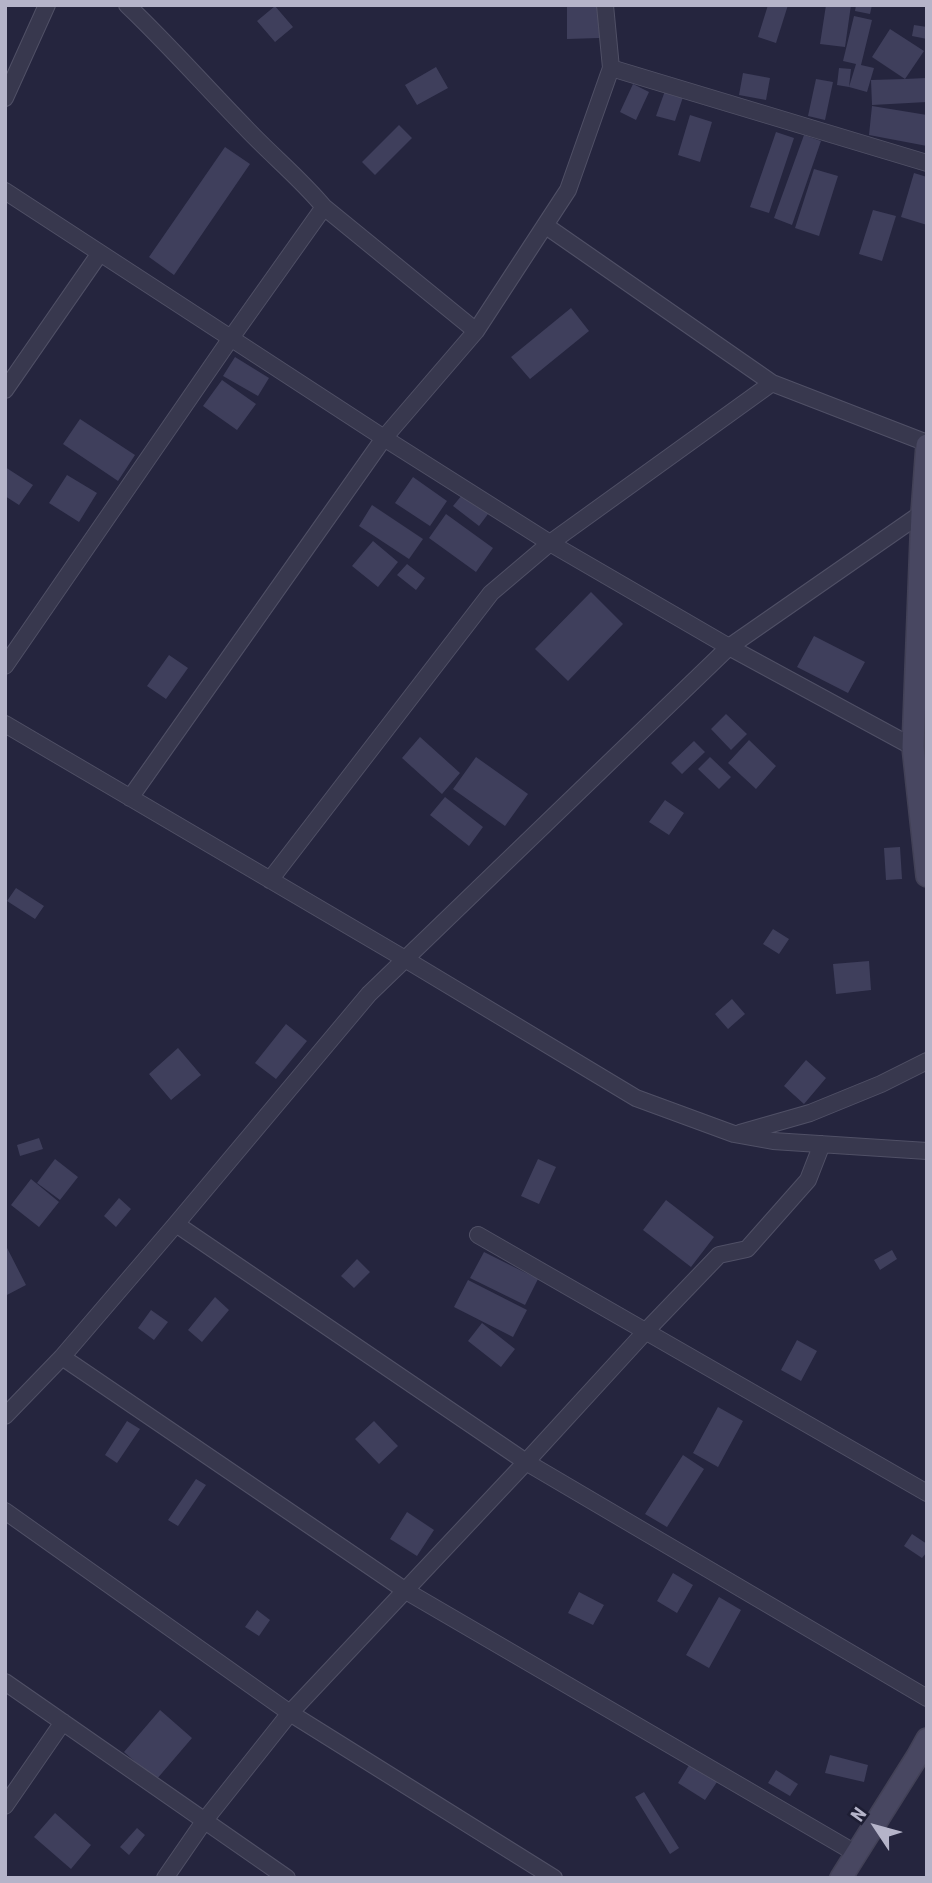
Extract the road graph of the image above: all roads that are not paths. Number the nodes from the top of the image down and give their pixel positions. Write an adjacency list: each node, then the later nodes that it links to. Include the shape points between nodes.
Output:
1 (47, 5): 5 (street)
2 (127, 5): 8 (street)
3 (605, 5): 4 (street)
4 (611, 68): 6 (street); 9 (street, via 568,190)
5 (5, 98)
6 (927, 163)
7 (5, 191): 10 (street)
8 (324, 207): 11 (street); 12 (street)
9 (546, 226): 11 (street); 13 (street)
10 (100, 253): 12 (street); 14 (street)
11 (476, 331): 15 (street)
12 (231, 338): 15 (street); 20 (street)
13 (772, 383): 16 (street); 18 (street)
14 (5, 390)
15 (384, 438): 18 (street); 23 (street)
16 (927, 444): 17 (main road)
17 (922, 513): 19 (street); 22 (main road)
18 (550, 543): 19 (street); 25 (street, via 491,593)
19 (729, 647): 22 (street); 26 (street)
20 (5, 666)
21 (5, 724): 23 (street)
22 (913, 747): 24 (main road)
23 (130, 798): 25 (street)
24 (927, 876)
25 (270, 880): 26 (street)
26 (405, 959): 28 (street, via 636,1098); 31 (street, via 369,994)
27 (927, 1061): 28 (street, via 810,1113)
28 (734, 1135): 29 (street)
29 (822, 1144): 30 (street); 33 (street, via 808,1180 747,1249 719,1255)
30 (927, 1151)
31 (176, 1224): 34 (street); 36 (street)
32 (478, 1235): 33 (street)
33 (646, 1331): 36 (street); 37 (street)
34 (62, 1357): 35 (street); 39 (street)
35 (5, 1416)
36 (526, 1462): 39 (street); 41 (street)
37 (927, 1493)
38 (5, 1511): 42 (street)
39 (406, 1591): 42 (street); 47 (street)
40 (5, 1682): 43 (street)
41 (927, 1698)
42 (290, 1713): 46 (street); 50 (street)
43 (63, 1722): 45 (street); 46 (street)
44 (927, 1738): 47 (main road)
45 (5, 1806)
46 (205, 1821): 48 (street); 49 (street)
47 (857, 1854): 51 (main road)
48 (165, 1878)
49 (287, 1878)
50 (554, 1878)
51 (841, 1878)

